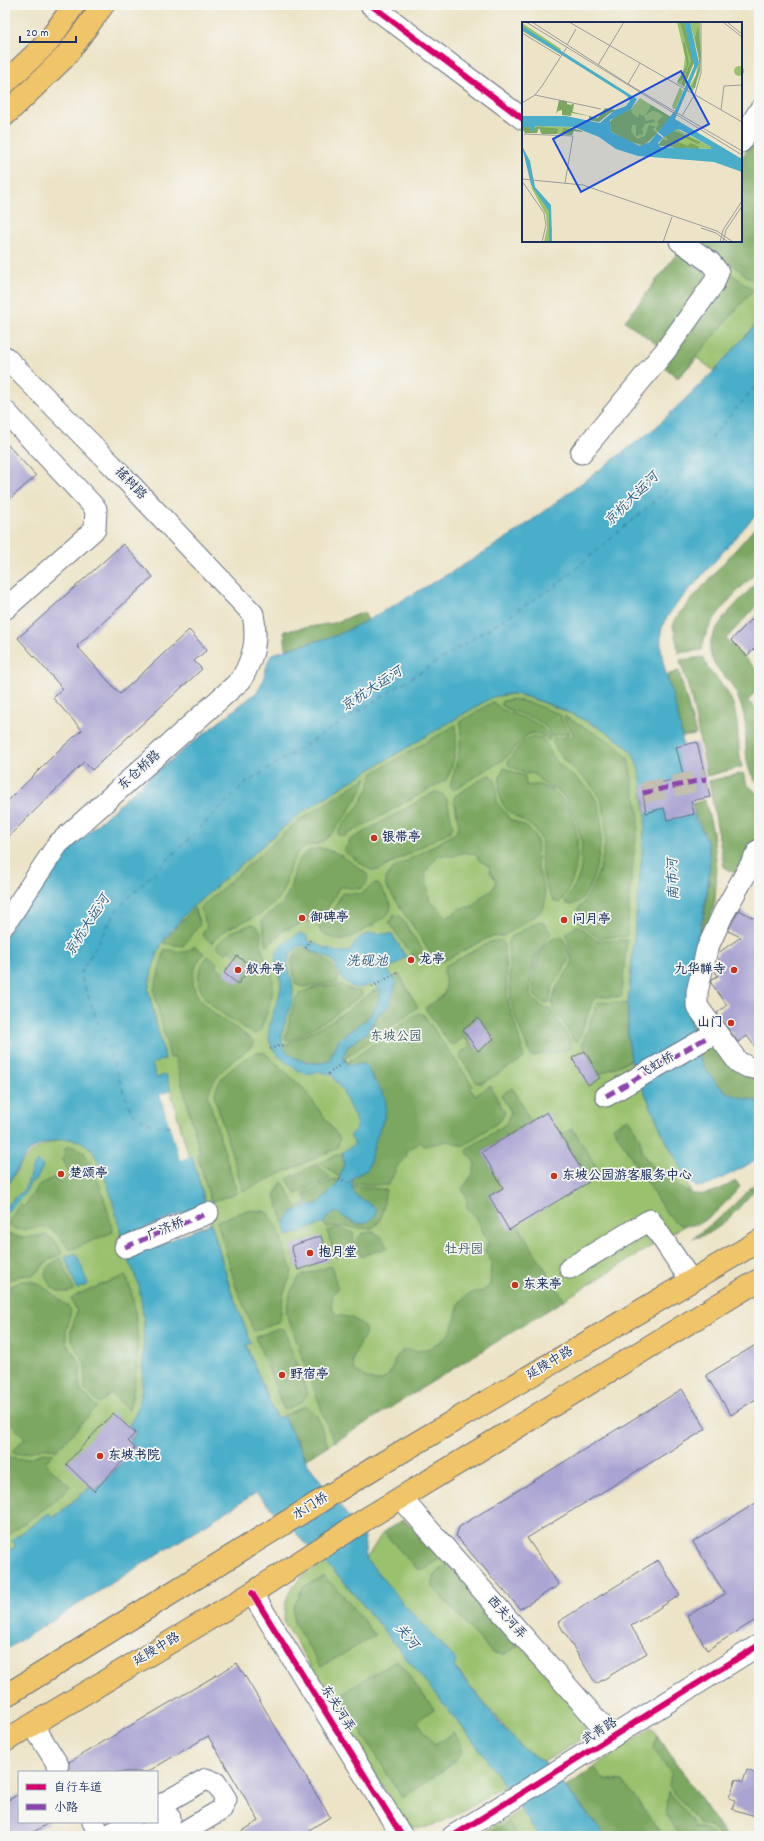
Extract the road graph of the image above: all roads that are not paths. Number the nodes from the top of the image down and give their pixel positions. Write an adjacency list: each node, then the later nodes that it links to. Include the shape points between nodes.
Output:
1 (74, 5): 4 (main road, via 48,42)
2 (103, 5): 6 (main road, via 65,57)
3 (371, 5): 7 (street)
4 (5, 83)
5 (759, 111): 8 (street)
6 (5, 115)
7 (522, 119)
8 (742, 140)
9 (681, 242): 12 (street, via 710,262 718,272 714,283 665,351)
10 (5, 357): 14 (street, 摇树路, via 112,465)
11 (5, 411): 13 (street, via 96,510 95,529)
12 (581, 453)
13 (5, 609)
14 (253, 614): 16 (street, 东仓桥路, via 256,634 250,663 241,680 58,844)
15 (759, 850): 18 (street, via 723,914 707,949 697,992 697,1006 738,1062)
16 (5, 924)
17 (708, 1037): 19 (street, 飞虹桥)
18 (759, 1069)
19 (606, 1096)
20 (208, 1213): 22 (street, 广济桥)
21 (759, 1241): 25 (main road, 延陵中路)
22 (125, 1247)
23 (570, 1268): 25 (street, via 650,1220)
24 (759, 1280): 27 (main road)
25 (691, 1281): 26 (main road, 延陵中路)
26 (342, 1488): 30 (main road, 水门桥)
27 (401, 1498): 28 (main road, 延陵中路); 32 (street, 西关河弄)
28 (252, 1593): 31 (main road, 延陵中路); 41 (street, 东关河弄)
29 (759, 1645): 32 (street, 武青路)
30 (5, 1696)
31 (33, 1725): 33 (main road, 延陵中路); 34 (street)
32 (612, 1737): 42 (street, 武青路)
33 (5, 1742)
34 (58, 1765)
35 (168, 1820): 40 (street)
36 (94, 1823): 38 (street)
37 (129, 1823): 39 (street)
38 (102, 1836)
39 (107, 1836)
40 (142, 1836)
41 (402, 1836)
42 (453, 1836)

